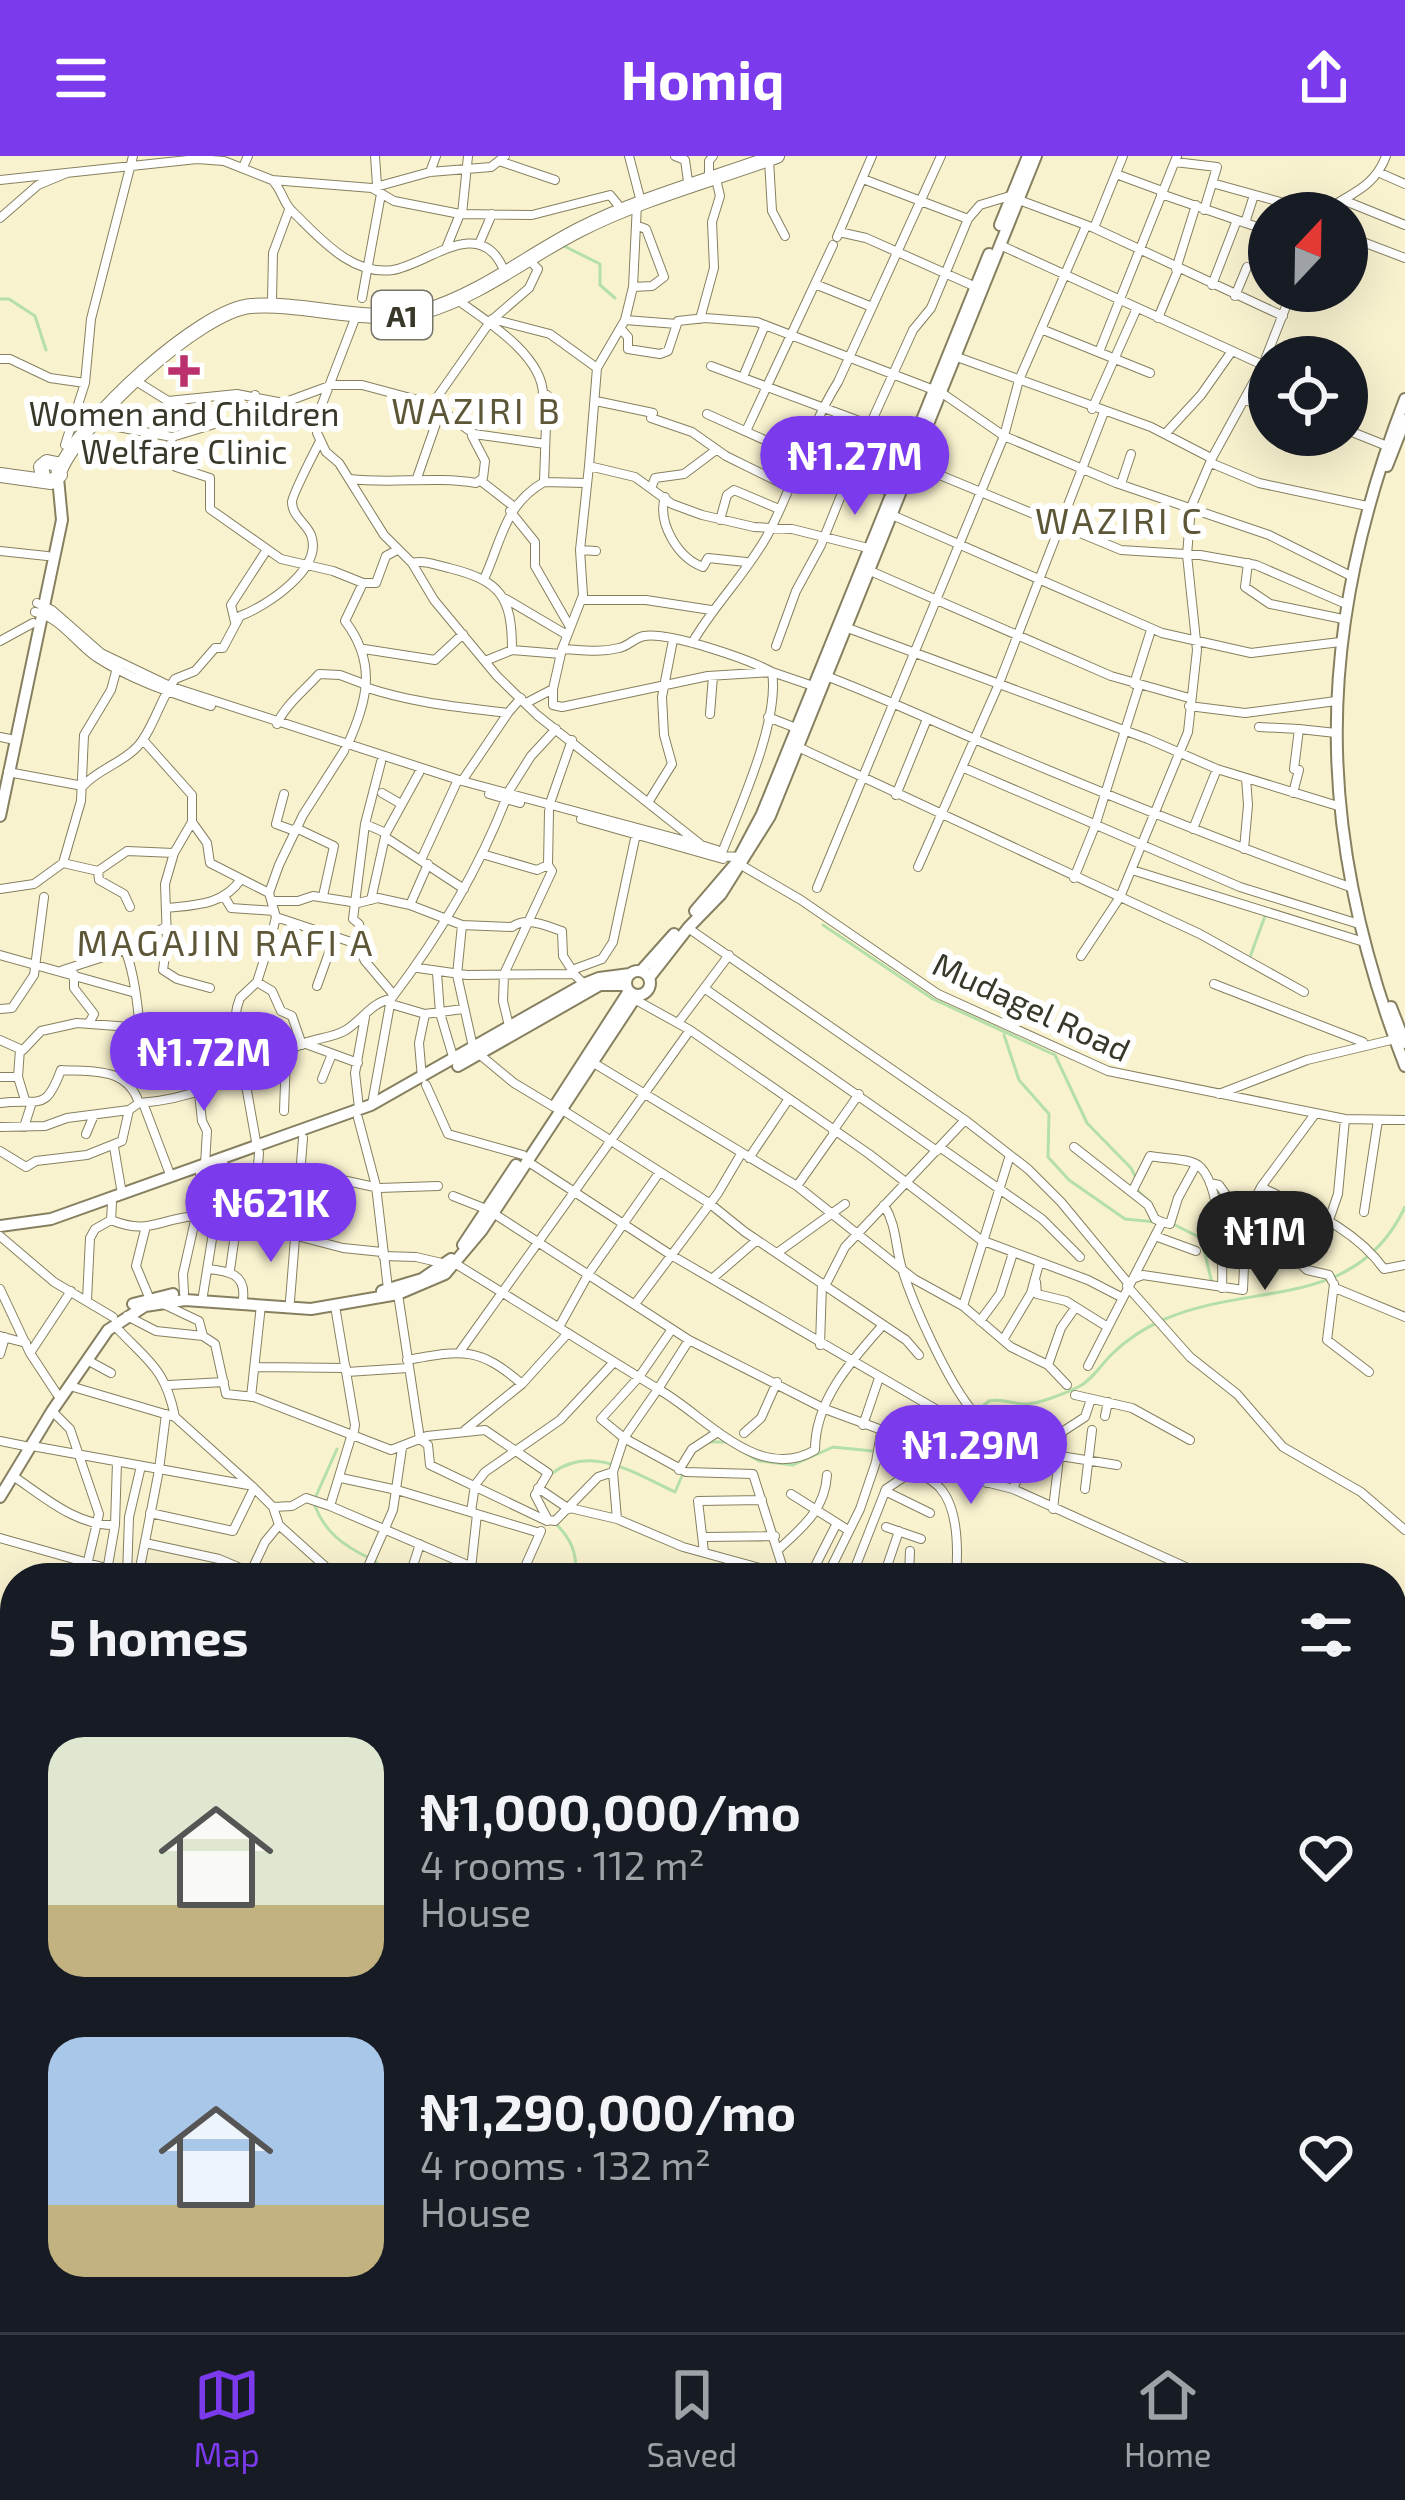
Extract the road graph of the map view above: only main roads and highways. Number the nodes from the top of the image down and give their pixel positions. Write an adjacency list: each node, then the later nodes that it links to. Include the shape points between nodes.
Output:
1 (1032, 156): 4 (main road)
2 (770, 157): 3 (highway, A1)
3 (712, 175): 5 (highway, A1); 5 (highway, A1)
4 (1015, 198): 6 (main road); 6 (main road)
5 (639, 201): 10 (highway, A1, via 410,314 360,305 238,308 135,380); 10 (highway, A1, via 411,307 272,300 208,316 104,398)
6 (938, 391): 15 (main road); 15 (main road, via 770,816)
7 (1405, 400): 17 (main road, via 1367,506 1336,701 1350,886)
8 (1405, 420): 17 (main road, via 1358,577 1342,733 1356,884)
9 (0, 472): 10 (highway)
10 (51, 472): 11 (main road, via 57,510); 11 (main road, via 63,511)
11 (38, 611): 12 (main road); 14 (main road)
12 (5, 738): 13 (main road)
13 (0, 788)
14 (0, 816)
15 (740, 861): 16 (main road); 16 (main road, via 721,894)
16 (635, 985): 18 (main road, via 600,985); 18 (main road, via 599,978 584,984); 21 (main road); 21 (main road)
17 (1400, 1041): 19 (main road)
18 (476, 1051): 20 (main road); 20 (main road)
19 (1405, 1066)
20 (424, 1082): 22 (main road)
21 (558, 1108): 27 (main road, via 451,1264 429,1284)
22 (363, 1111): 23 (main road); 23 (main road)
23 (258, 1150): 24 (main road); 24 (main road)
24 (203, 1169): 25 (main road); 25 (main road)
25 (117, 1198): 26 (main road)
26 (0, 1231)
27 (393, 1292): 28 (main road, via 328,1301); 28 (main road, via 335,1306)
28 (154, 1299): 29 (main road)
29 (118, 1319): 30 (main road); 30 (main road, via 97,1333)
30 (28, 1446): 31 (main road); 32 (main road)
31 (0, 1485)
32 (0, 1497)

